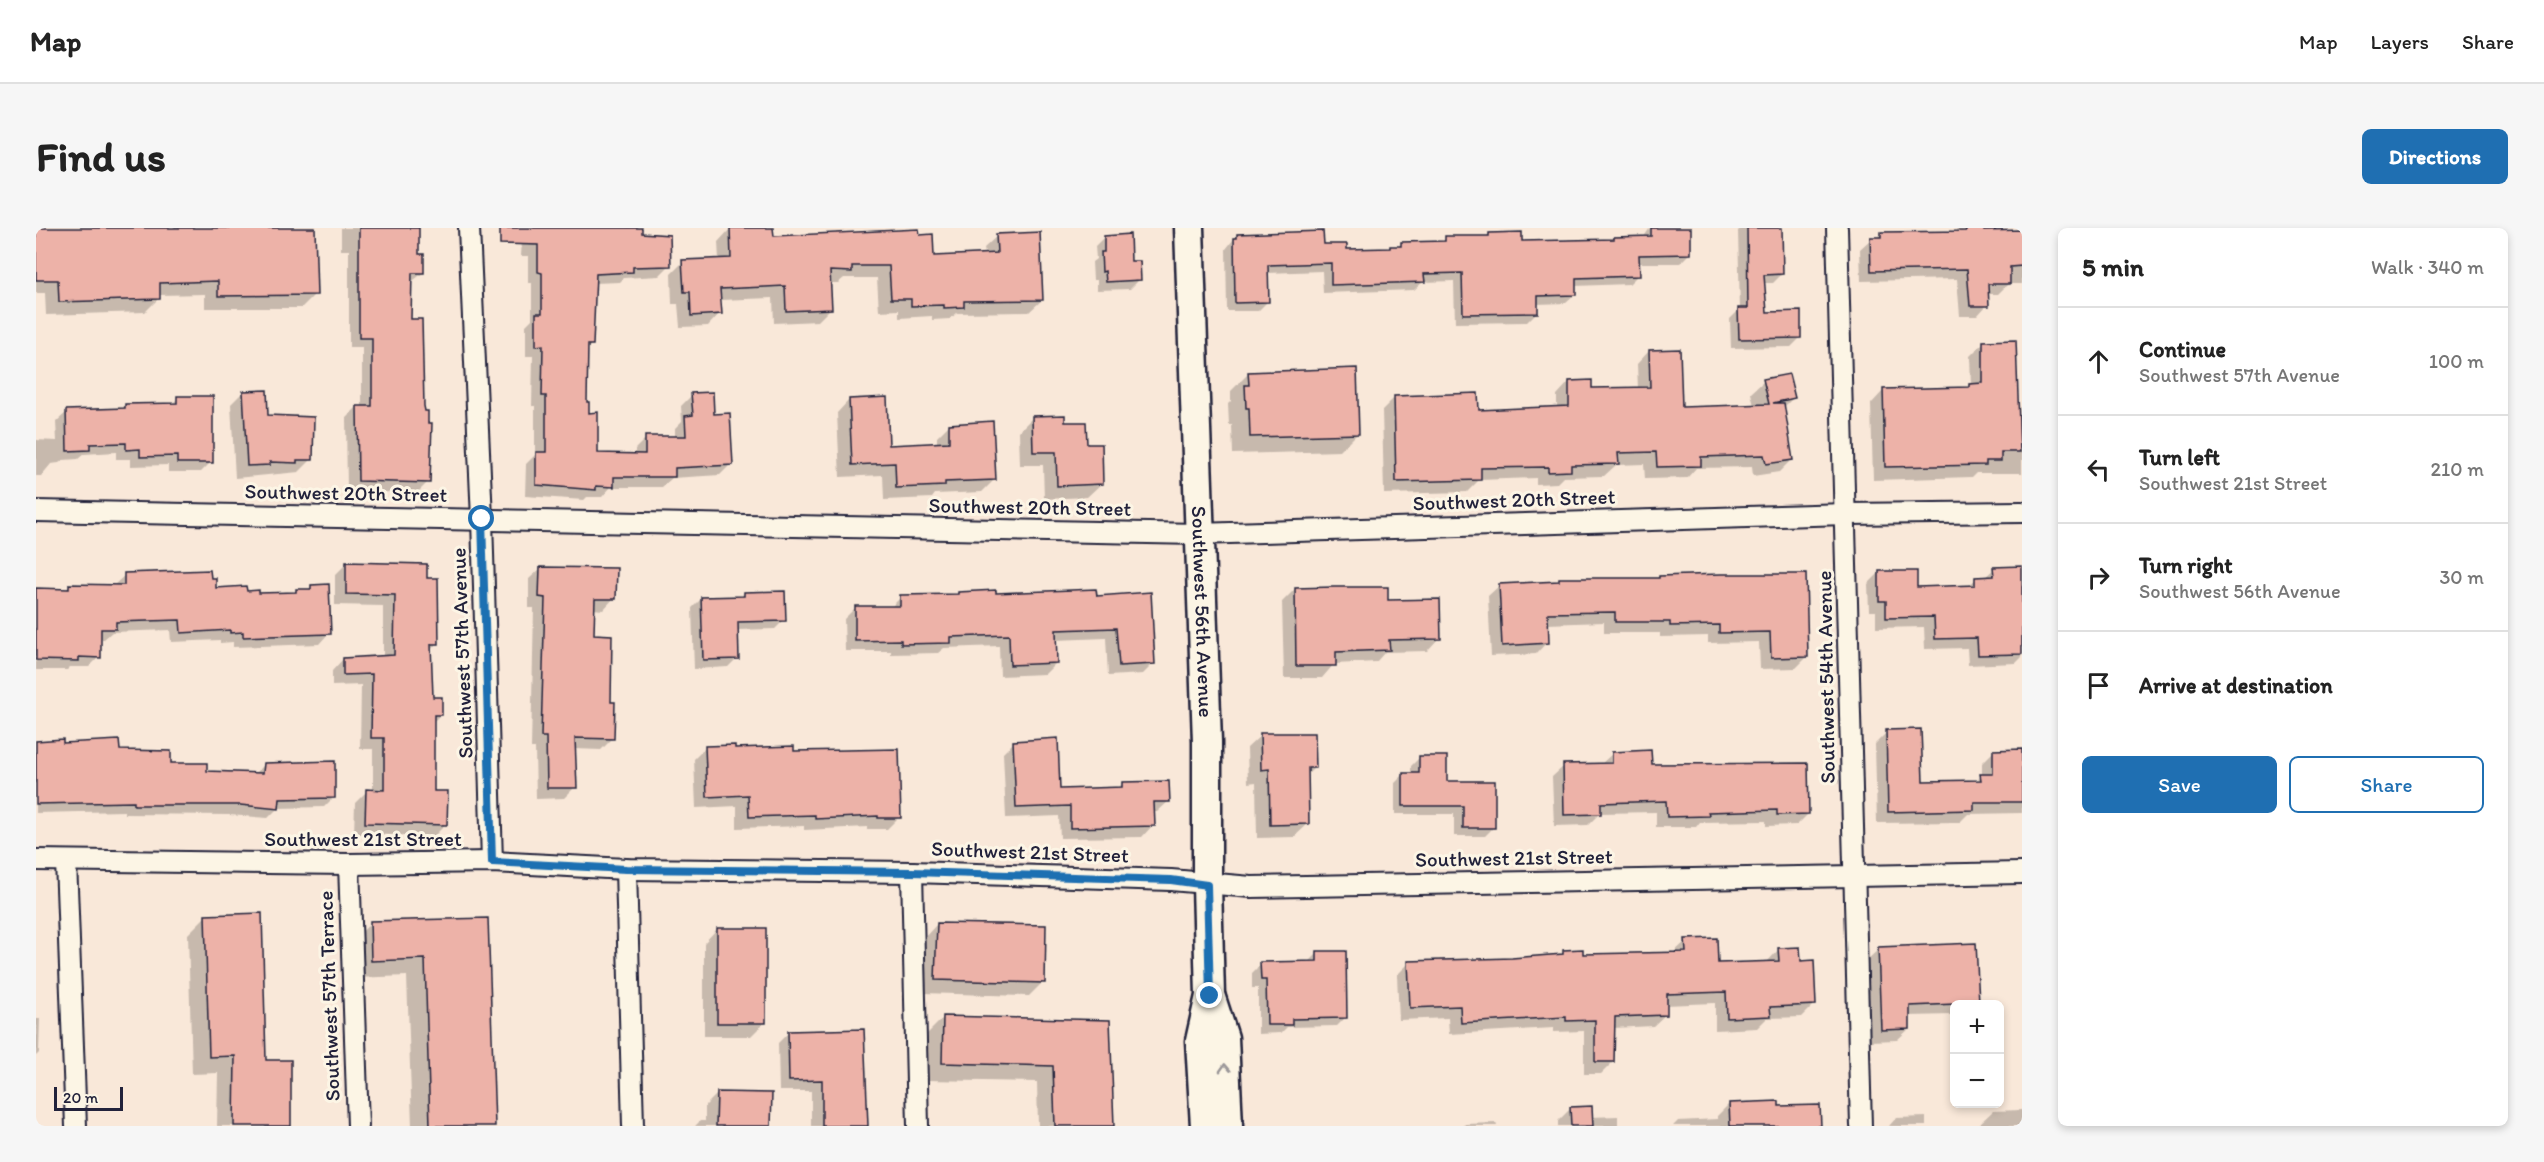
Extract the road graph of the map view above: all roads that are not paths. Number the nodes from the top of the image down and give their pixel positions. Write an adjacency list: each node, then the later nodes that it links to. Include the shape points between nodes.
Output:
1 (469, 228): 7 (street, Southwest 57th Avenue)
2 (1189, 228): 8 (street, Southwest 56th Avenue)
3 (1837, 228): 6 (street, Southwest 54th Avenue)
4 (36, 511): 7 (street, Southwest 20th Street)
5 (2022, 512): 6 (street, Southwest 20th Street)
6 (1846, 514): 8 (street, Southwest 20th Street); 16 (street, Southwest 54th Avenue)
7 (482, 519): 8 (street, Southwest 20th Street); 11 (street, Southwest 57th Avenue)
8 (1198, 534): 17 (street, Southwest 56th Avenue, via 1207,742)
9 (36, 860): 10 (street, Southwest 21st Street)
10 (66, 861): 12 (street, Southwest 21st Street); 19 (street)
11 (492, 862): 12 (street, Southwest 21st Street); 13 (street, Southwest 21st Street)
12 (348, 864): 20 (street, Southwest 57th Terrace)
13 (626, 869): 14 (street, Southwest 21st Street); 21 (street)
14 (912, 872): 17 (street, Southwest 21st Street, via 1171,880); 22 (street)
15 (2022, 873): 16 (street, Southwest 21st Street)
16 (1854, 876): 17 (street, Southwest 21st Street); 25 (street, Southwest 54th Avenue)
17 (1207, 885): 18 (street, Southwest 56th Avenue)
18 (1210, 996): 23 (street, Southwest 56th Avenue, via 1200,1041); 24 (street, Southwest 56th Avenue, one-way to 18, via 1224,1038)
19 (76, 1126)
20 (358, 1126)
21 (633, 1126)
22 (918, 1126)
23 (1205, 1126)
24 (1228, 1126)
25 (1861, 1126)

